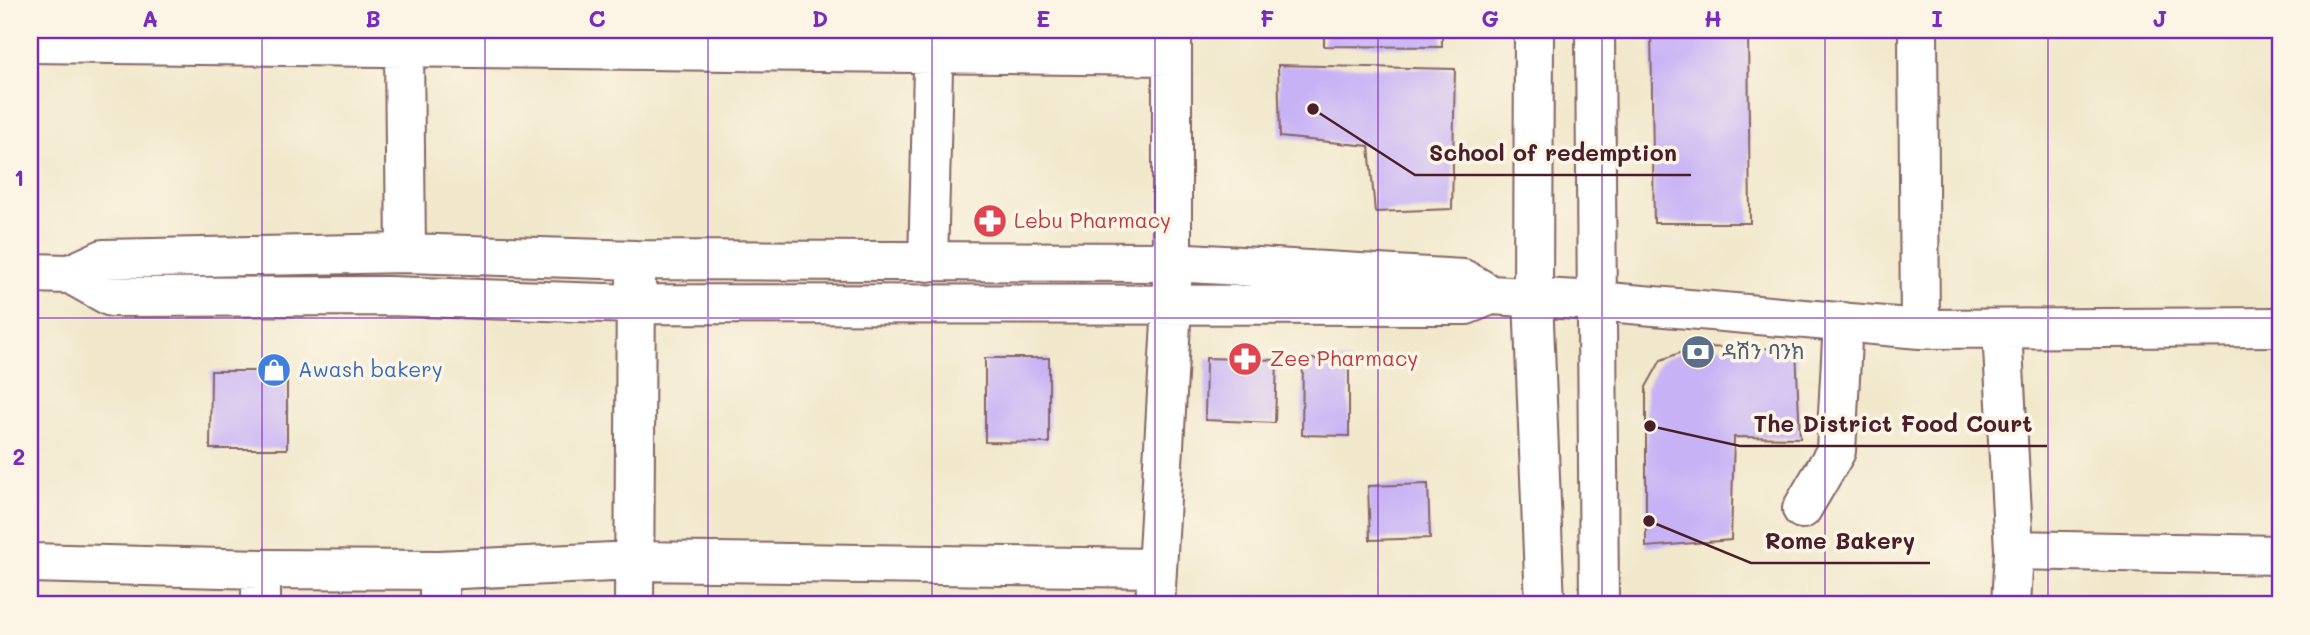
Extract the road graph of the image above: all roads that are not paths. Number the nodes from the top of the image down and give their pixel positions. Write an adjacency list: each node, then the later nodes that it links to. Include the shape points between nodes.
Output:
1 (1534, 30): 17 (street)
2 (1595, 30): 18 (street)
3 (1918, 30): 23 (street)
4 (220, 37): 7 (street); 9 (street)
5 (738, 41): 6 (street); 9 (street)
6 (934, 42): 8 (street); 12 (street)
7 (30, 43)
8 (1172, 43): 13 (street)
9 (404, 48): 10 (street)
10 (406, 253): 11 (street); 15 (street, via 103,259)
11 (636, 260): 12 (street); 19 (street)
12 (928, 262): 13 (street)
13 (1172, 262): 16 (street, via 1464,279); 20 (street)
14 (30, 273): 15 (street)
15 (70, 274): 19 (street, via 111,297 390,296)
16 (1491, 295): 17 (street); 20 (street, via 1466,305)
17 (1532, 298): 18 (street); 35 (street)
18 (1596, 301): 21 (street); 36 (street)
19 (635, 304): 20 (street); 28 (street)
20 (1172, 305): 30 (street)
21 (1843, 322): 23 (street); 25 (street, via 1836,451)
22 (2280, 327): 24 (street)
23 (1920, 329): 24 (street)
24 (2002, 330): 26 (street)
25 (1802, 509)
26 (2014, 550): 27 (street); 37 (street)
27 (2280, 555)
28 (634, 561): 30 (street); 32 (street); 33 (street)
29 (30, 563): 31 (street)
30 (1156, 568): 34 (street)
31 (261, 587): 32 (street)
32 (439, 588)
33 (634, 605)
34 (1154, 605)
35 (1545, 605)
36 (1599, 605)
37 (2011, 605)

